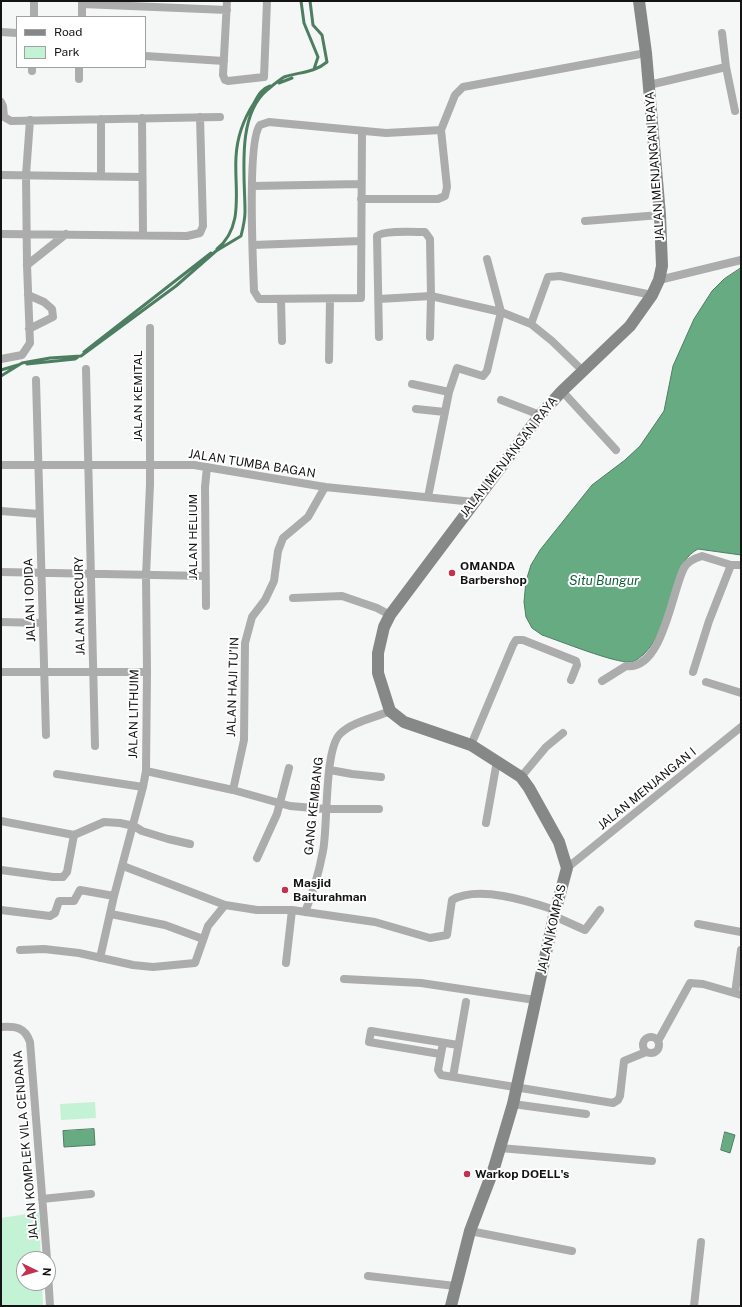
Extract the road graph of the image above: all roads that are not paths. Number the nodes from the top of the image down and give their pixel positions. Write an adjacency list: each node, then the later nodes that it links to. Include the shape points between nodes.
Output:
1 (34, 1): 7 (street)
2 (227, 1): 6 (street)
3 (267, 1): 14 (street, via 264,77 226,80 223,75)
4 (639, 1): 12 (main road, JALAN MENJANGAN RAYA)
5 (82, 3): 6 (street); 8 (street)
6 (227, 10): 14 (street)
7 (34, 16)
8 (82, 16)
9 (1, 32): 11 (street)
10 (722, 32): 15 (street)
11 (16, 33)
12 (646, 53): 18 (main road, JALAN MENJANGAN RAYA); 26 (street, via 463,87 455,95)
13 (146, 56): 14 (street)
14 (224, 61)
15 (726, 67): 18 (street); 20 (street)
16 (79, 68): 17 (street)
17 (79, 79)
18 (649, 85): 35 (main road, JALAN MENJANGAN RAYA)
19 (1, 102): 25 (street, via 7,120)
20 (735, 111)
21 (200, 117): 22 (street); 23 (street); 40 (street, via 204,226 200,233 187,236)
22 (220, 117)
23 (142, 118): 24 (street); 31 (street)
24 (101, 119): 25 (street); 30 (street)
25 (30, 120): 29 (street)
26 (441, 130): 27 (street); 34 (street, via 447,187 445,196 438,199)
27 (362, 132): 32 (street); 33 (street, via 269,122 260,124 256,133)
28 (1, 175): 29 (street)
29 (26, 175): 30 (street); 38 (street)
30 (101, 176): 31 (street)
31 (142, 177): 40 (street)
32 (361, 184): 33 (street); 34 (street)
33 (252, 186): 42 (street)
34 (361, 199): 41 (street)
35 (660, 215): 36 (street); 46 (main road, JALAN MENJANGAN RAYA)
36 (585, 221)
37 (1, 234): 38 (street)
38 (26, 234): 39 (street); 45 (street)
39 (66, 234): 40 (street); 45 (street)
40 (143, 234)
41 (361, 242): 42 (street); 50 (street, via 361,298)
42 (253, 245): 52 (street, via 255,296 263,300)
43 (487, 259): 53 (street)
44 (741, 260): 46 (street)
45 (26, 265): 47 (street)
46 (660, 280): 48 (main road, JALAN MENJANGAN RAYA)
47 (28, 295): 56 (street); 56 (street, via 44,302 52,309 53,317)
48 (652, 295): 54 (street, via 560,276 548,276); 63 (main road, JALAN MENJANGAN RAYA, via 630,326)
49 (431, 296): 51 (street); 51 (street, via 428,234 384,233 377,236); 53 (street); 58 (street)
50 (330, 299): 52 (street); 61 (street)
51 (379, 299): 57 (street)
52 (281, 300): 59 (street)
53 (501, 312): 54 (street); 67 (street, via 486,374 479,375 457,368)
54 (531, 324): 63 (street, via 560,348)
55 (150, 328): 74 (street, JALAN KEMITAL)
56 (29, 329): 60 (street, via 30,343 22,355)
57 (379, 337)
58 (430, 337)
59 (282, 341)
60 (1, 359)
61 (329, 360)
62 (86, 369): 73 (street, JALAN MERCURY)
63 (582, 372): 66 (main road, JALAN MENJANGAN RAYA)
64 (36, 380): 76 (street, JALAN I ODIDA)
65 (412, 384): 67 (street)
66 (562, 391): 71 (main road, JALAN MENJANGAN RAYA); 72 (street)
67 (449, 392): 70 (street)
68 (501, 400): 71 (street)
69 (416, 409): 70 (street)
70 (446, 412): 79 (street)
71 (540, 415): 80 (main road, JALAN MENJANGAN RAYA)
72 (616, 450)
73 (88, 464): 74 (street, JALAN TUMBA BAGAN); 76 (street, JALAN TUMBA BAGAN); 87 (street, JALAN MERCURY)
74 (150, 464): 77 (street, JALAN TUMBA BAGAN); 88 (street, JALAN LITHUIM)
75 (4, 465): 76 (street, JALAN TUMBA BAGAN)
76 (38, 465): 82 (street, JALAN I ODIDA)
77 (207, 467): 78 (street, JALAN TUMBA BAGAN); 89 (street, JALAN HELIUM)
78 (325, 487): 79 (street, JALAN TUMBA BAGAN); 118 (street, JALAN HAJI TU’IN, via 308,517 283,538 278,551 274,581 247,630 244,643 244,740)
79 (428, 497): 80 (street, JALAN TUMBA BAGAN)
80 (474, 502): 92 (main road, JALAN MENJANGAN RAYA)
81 (1, 511): 82 (street)
82 (39, 514): 86 (street, JALAN I ODIDA)
83 (731, 565): 84 (street); 98 (street, via 708,621); 101 (street, via 702,556 691,560 684,568 670,615 655,646 638,665 626,666)
84 (741, 565)
85 (1, 572): 86 (street)
86 (41, 573): 87 (street); 94 (street, JALAN I ODIDA)
87 (91, 574): 88 (street); 99 (street, JALAN MERCURY)
88 (146, 576): 89 (street); 97 (street, JALAN LITHUIM)
89 (205, 576): 91 (street, JALAN HELIUM)
90 (293, 598): 92 (street, via 342,596)
91 (206, 606)
92 (390, 615): 104 (main road, JALAN MENJANGAN RAYA, via 384,627 378,652 378,673)
93 (1, 622): 94 (street)
94 (43, 623): 96 (street, JALAN I ODIDA)
95 (1, 672): 96 (street)
96 (45, 672): 99 (street); 107 (street, JALAN I ODIDA)
97 (148, 672): 99 (street); 113 (street, JALAN LITHUIM)
98 (693, 672)
99 (93, 673): 109 (street, JALAN MERCURY)
100 (571, 680): 108 (street, via 577,665 576,660 523,640 516,640)
101 (602, 681)
102 (706, 682): 103 (street)
103 (741, 693)
104 (390, 711): 108 (main road, JALAN KOMPAS, via 404,722); 112 (street, GANG KEMBANG, via 347,728 338,735)
105 (741, 727): 129 (street, JALAN MENJANGAN I)
106 (563, 733): 116 (street, via 546,747)
107 (46, 735)
108 (471, 745): 110 (main road, JALAN KOMPAS)
109 (95, 746)
110 (497, 761): 116 (main road, JALAN KOMPAS); 123 (street)
111 (289, 768): 119 (street)
112 (330, 770): 115 (street); 120 (street, GANG KEMBANG)
113 (146, 771): 117 (street, JALAN LITHUIM); 118 (street)
114 (57, 774): 117 (street)
115 (381, 777)
116 (521, 777): 129 (main road, JALAN KOMPAS, via 559,842)
117 (143, 787): 124 (street, JALAN LITHUIM)
118 (233, 790): 119 (street)
119 (280, 804): 120 (street); 127 (street)
120 (325, 809): 121 (street); 136 (street, GANG KEMBANG, via 324,850 312,896)
121 (379, 810)
122 (1, 821): 125 (street)
123 (486, 823)
124 (134, 826): 125 (street, via 104,822); 126 (street, via 142,831); 128 (street, JALAN LITHUIM)
125 (74, 835): 130 (street, via 67,872 63,877)
126 (190, 844)
127 (257, 858)
128 (124, 866): 131 (street, JALAN LITHUIM); 132 (street)
129 (566, 868): 137 (main road, JALAN KOMPAS)
130 (1, 870)
131 (114, 896): 133 (street, via 80,890 74,901 59,901 55,913 50,916); 138 (street, JALAN LITHUIM)
132 (225, 905): 134 (street, via 257,910); 141 (street, via 213,919)
133 (1, 910)
134 (292, 910): 136 (street); 145 (street)
135 (600, 910): 137 (street, via 585,930)
136 (305, 912): 137 (street, via 375,922 430,938 447,935 452,900 461,895 502,895 518,898)
137 (555, 913): 148 (main road, JALAN KOMPAS)
138 (111, 914): 141 (street, via 165,925); 144 (street, JALAN LITHUIM)
139 (698, 924): 140 (street)
140 (741, 932)
141 (203, 939): 144 (street, via 195,963 153,967)
142 (20, 950): 144 (street, via 62,951)
143 (741, 950): 147 (street)
144 (100, 958)
145 (286, 963)
146 (344, 979): 148 (street, via 421,983)
147 (738, 994): 151 (street, via 690,983)
148 (535, 1000): 157 (main road, JALAN KOMPAS)
149 (466, 1002): 153 (street)
150 (1, 1027): 163 (street, JALAN KOMPLEK VILA CENDANA, via 15,1026 21,1029 30,1042)
151 (658, 1041): 154 (street, via 656,1051); 154 (street, via 651,1037 645,1039 643,1047)
152 (443, 1043): 153 (street); 155 (street); 155 (street, via 371,1031 369,1042)
153 (458, 1045): 156 (street)
154 (646, 1052): 157 (street, via 624,1062 620,1096 615,1103)
155 (440, 1054): 156 (street, via 438,1073)
156 (453, 1077): 157 (street)
157 (517, 1089): 158 (main road, JALAN KOMPAS)
158 (513, 1104): 159 (street); 160 (main road, JALAN KOMPAS)
159 (586, 1114)
160 (500, 1148): 161 (street); 164 (main road, JALAN KOMPAS)
161 (652, 1161)
162 (91, 1194): 163 (street)
163 (42, 1198): 166 (street, JALAN KOMPLEK VILA CENDANA)
164 (470, 1231): 167 (street); 169 (main road, JALAN KOMPAS)
165 (701, 1242): 173 (street)
166 (46, 1251)
167 (572, 1251)
168 (368, 1276): 169 (street)
169 (455, 1286): 172 (main road, JALAN KOMPAS)
170 (49, 1291): 171 (street)
171 (50, 1306)
172 (451, 1306)
173 (694, 1306)

